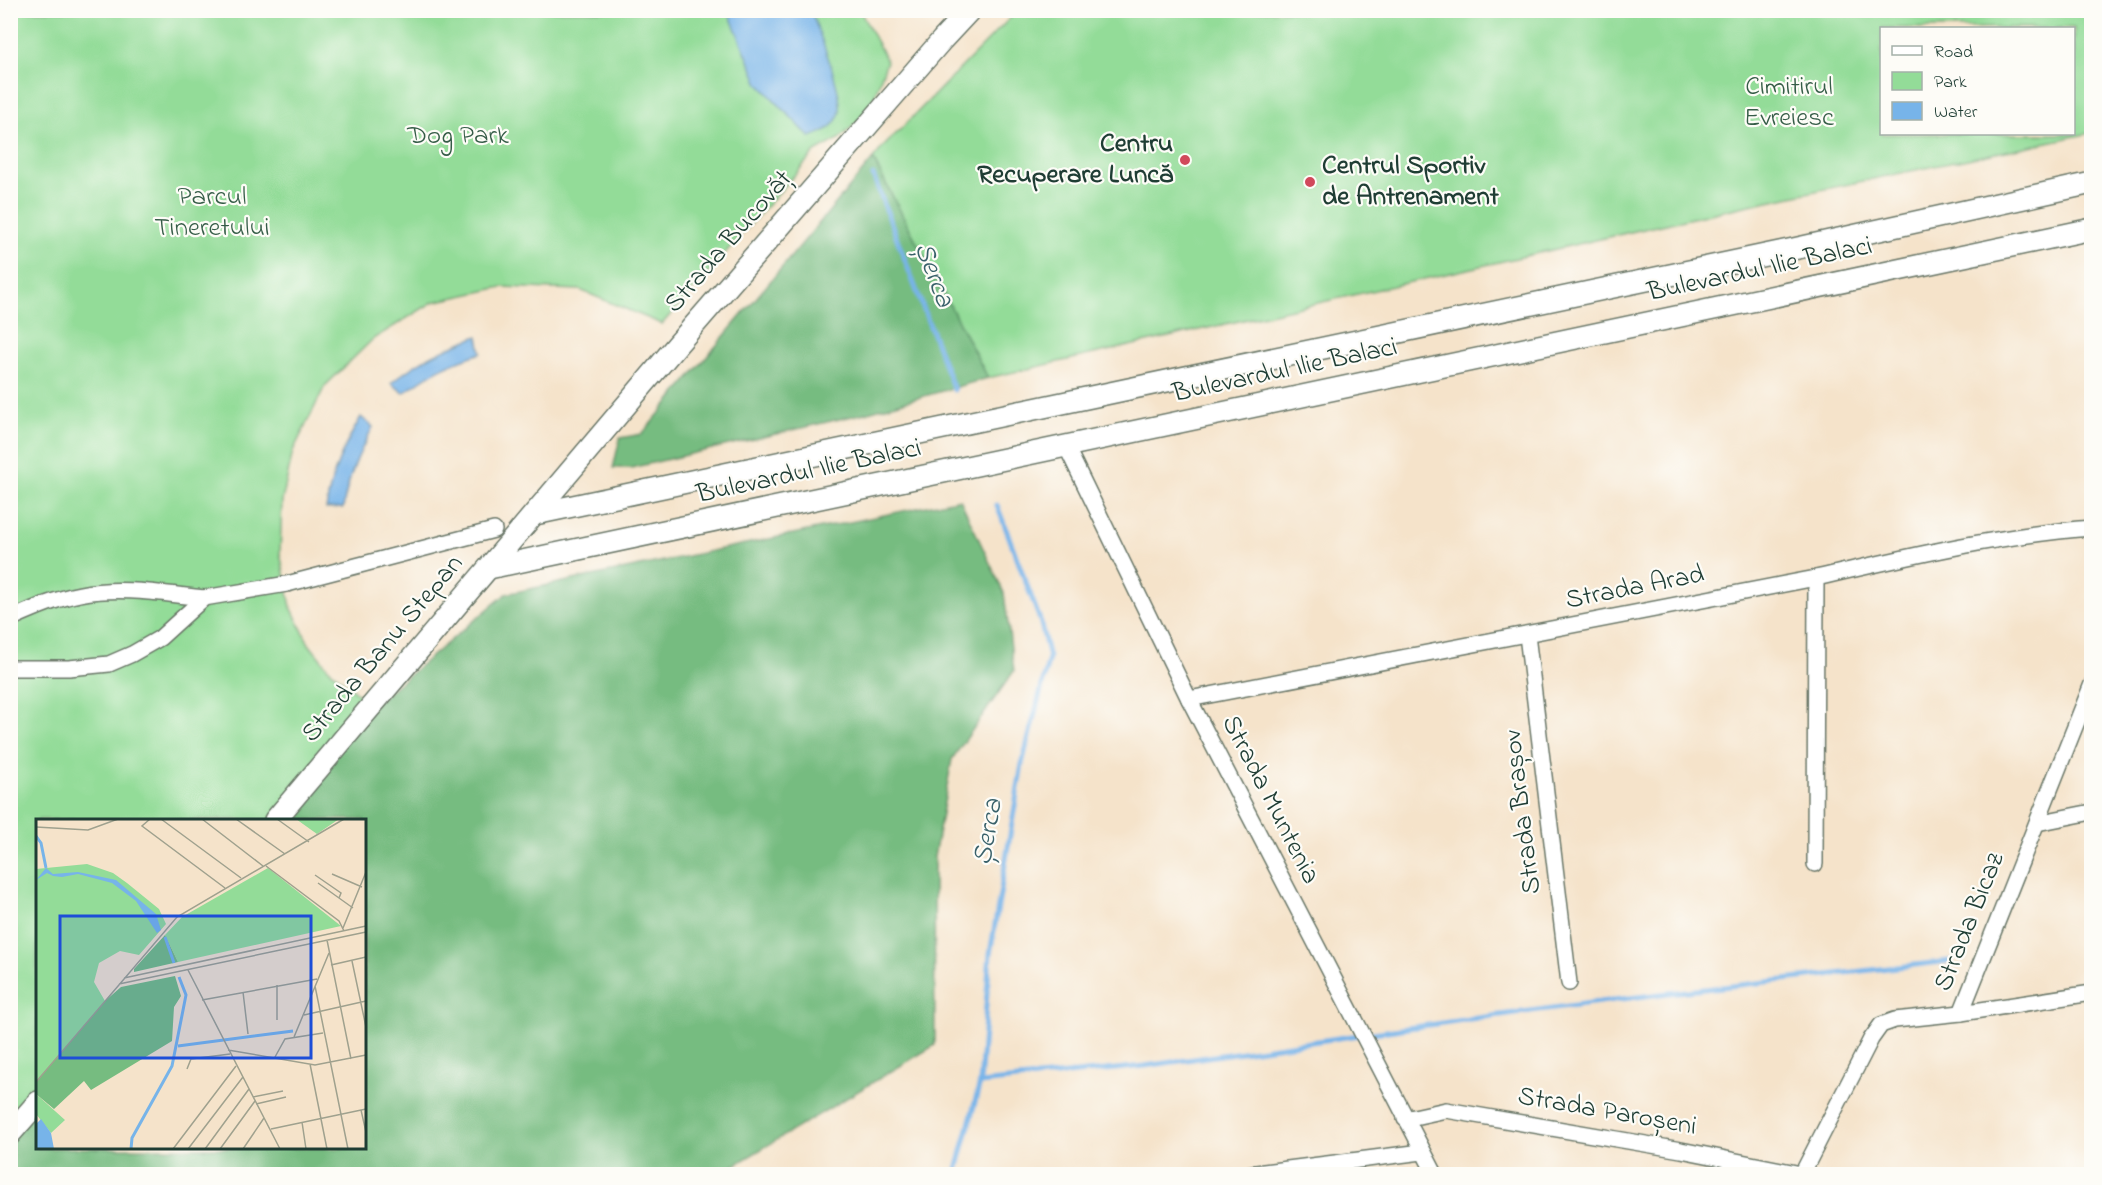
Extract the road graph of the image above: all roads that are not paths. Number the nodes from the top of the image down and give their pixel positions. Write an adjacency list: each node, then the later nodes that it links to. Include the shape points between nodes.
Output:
1 (970, 10): 5 (main road, Strada Bucovăț, via 676,345)
2 (2091, 183): 5 (main road, Bulevardul Ilie Balaci)
3 (2091, 229): 4 (main road, Bulevardul Ilie Balaci)
4 (1066, 446): 8 (main road, Bulevardul Ilie Balaci); 15 (street, Strada Muntenia)
5 (535, 514): 8 (main road, Strada Banu Stepan)
6 (2091, 528): 9 (street, Strada Arad, via 2049,531 1917,554)
7 (494, 530): 10 (street, via 287,584)
8 (489, 568): 17 (main road, Strada Banu Stepan)
9 (1816, 578): 12 (street, Strada Arad); 19 (street)
10 (204, 598): 11 (street, via 132,591 81,594 40,605); 13 (street, via 160,638 109,664)
11 (10, 619)
12 (1527, 635): 15 (street, Strada Arad); 20 (street, Strada Brașov)
13 (10, 668)
14 (2091, 684): 18 (street, Strada Bicaz)
15 (1189, 699): 24 (street, Strada Muntenia)
16 (2091, 812): 18 (street)
17 (276, 819)
18 (2037, 823): 22 (street, Strada Bicaz)
19 (1815, 864)
20 (1569, 983)
21 (2091, 993): 22 (street)
22 (1961, 1013): 29 (street, Strada Bicaz, via 1881,1025)
23 (36, 1104): 25 (main road)
24 (1405, 1119): 26 (street, Strada Muntenia); 29 (street, Strada Paroșeni, via 1446,1110)
25 (10, 1134)
26 (1422, 1152): 27 (street); 28 (street, Strada Muntenia)
27 (1248, 1174)
28 (1435, 1174)
29 (1801, 1174)

